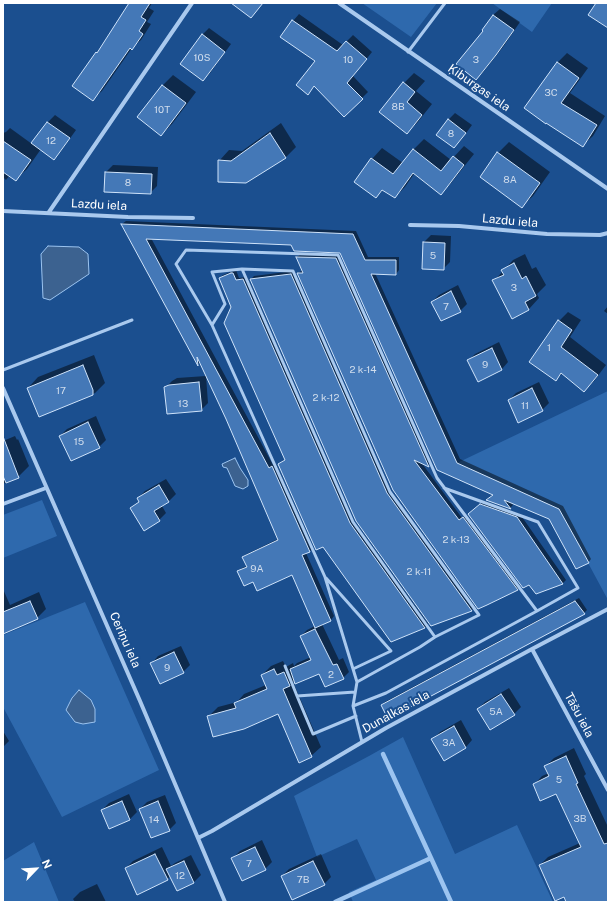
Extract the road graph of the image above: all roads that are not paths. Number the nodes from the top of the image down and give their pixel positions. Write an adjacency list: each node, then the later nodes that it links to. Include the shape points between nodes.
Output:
1 (192, 3): 7 (street)
2 (339, 3): 4 (street, Ķiburgas iela)
3 (445, 3): 4 (lane)
4 (408, 52): 5 (street, Ķiburgas iela)
5 (608, 189)
6 (3, 210): 7 (street, Lazdu iela)
7 (49, 212): 8 (street, Lazdu iela)
8 (193, 218)
9 (410, 225): 10 (street, Lazdu iela, via 460,226 547,234)
10 (608, 233)
11 (242, 269): 13 (lane, via 212,272 225,304); 22 (lane, via 353,522); 22 (lane, via 293,271 390,492 479,615)
12 (132, 320): 14 (lane)
13 (212, 325): 17 (lane, via 176,264 186,250 338,256 437,478); 19 (lane)
14 (3, 370)
15 (3, 388): 16 (street, Ceriņu iela)
16 (46, 488): 18 (street); 33 (street, Ceriņu iela)
17 (444, 488): 21 (lane); 21 (lane, via 538,522 578,588)
18 (3, 504)
19 (325, 577): 25 (lane); 25 (lane, via 391,651)
20 (608, 609): 23 (street, Dunalkas iela)
21 (537, 611): 29 (lane, via 386,693)
22 (435, 636): 26 (lane)
23 (532, 649): 31 (street, Dunalkas iela); 32 (street, Tāšu iela)
24 (285, 666): 28 (lane)
25 (353, 669): 26 (lane)
26 (357, 682): 27 (lane)
27 (355, 692): 28 (lane); 29 (lane)
28 (297, 696): 30 (lane, via 313,734)
29 (353, 706): 30 (lane)
30 (356, 716): 31 (lane)
31 (362, 742): 33 (street, Dunalkas iela)
32 (608, 790)
33 (198, 838): 34 (street, Ceriņu iela)
34 (225, 902)

